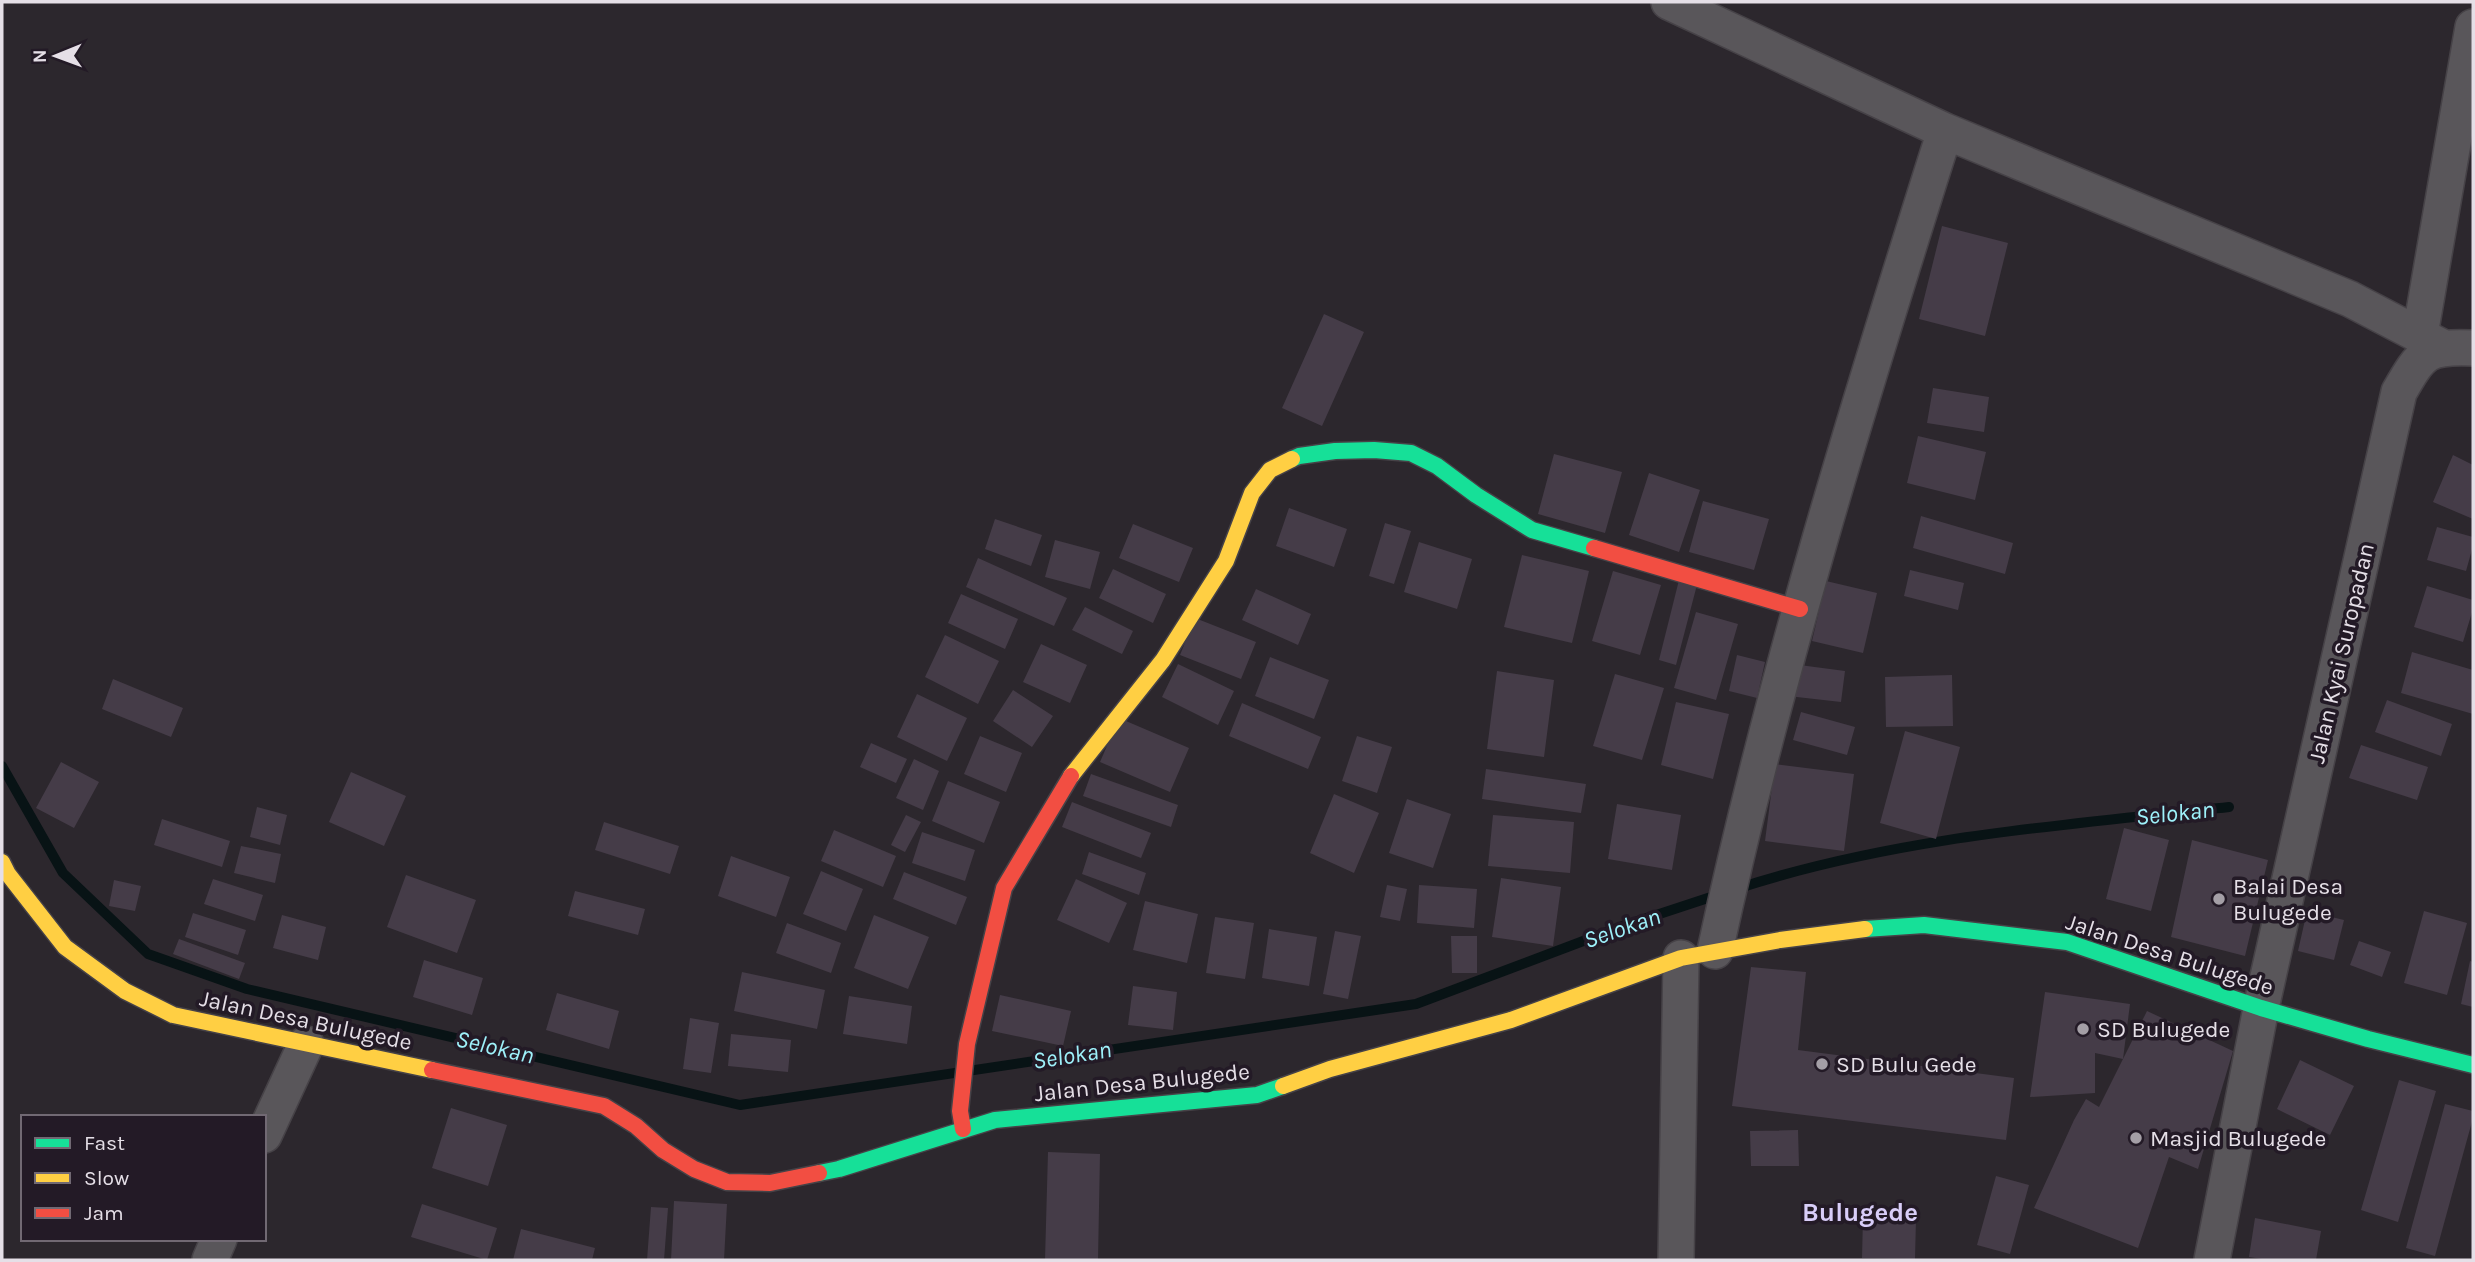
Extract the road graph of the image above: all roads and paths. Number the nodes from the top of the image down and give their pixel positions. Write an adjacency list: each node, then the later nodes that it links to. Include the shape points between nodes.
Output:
1 (1669, 2): 3 (street)
2 (2473, 27): 4 (street)
3 (1945, 131): 4 (street); 5 (street, via 1856,410)
4 (2445, 343): 8 (street, Jalan Kyai Suropadan, via 2417,362 2399,392)
5 (1800, 609): 7 (street, via 1729,884); 11 (street, via 1532,530 1411,453 1335,451 1299,456 1270,470 1252,493 1226,562 1163,660 1078,765 1004,888 967,1044 960,1111)
6 (2, 862): 9 (street, Jalan Desa Bulugede, via 65,947 125,990 173,1015)
7 (1698, 955): 8 (street, Jalan Desa Bulugede, via 1857,930 1924,925 2067,942); 11 (street, Jalan Desa Bulugede, via 1511,1020 1330,1069 1257,1095 995,1120); 15 (street)
8 (2261, 1008): 10 (street, Jalan Desa Bulugede); 16 (street, Jalan Kyai Suropadan)
9 (306, 1044): 11 (street, Jalan Desa Bulugede, via 604,1106 663,1150 727,1182 770,1183 839,1169); 12 (street)
10 (2473, 1066)
11 (963, 1129)
12 (266, 1131)
13 (218, 1241): 14 (street)
14 (210, 1260)
15 (1676, 1260)
16 (2212, 1260)

